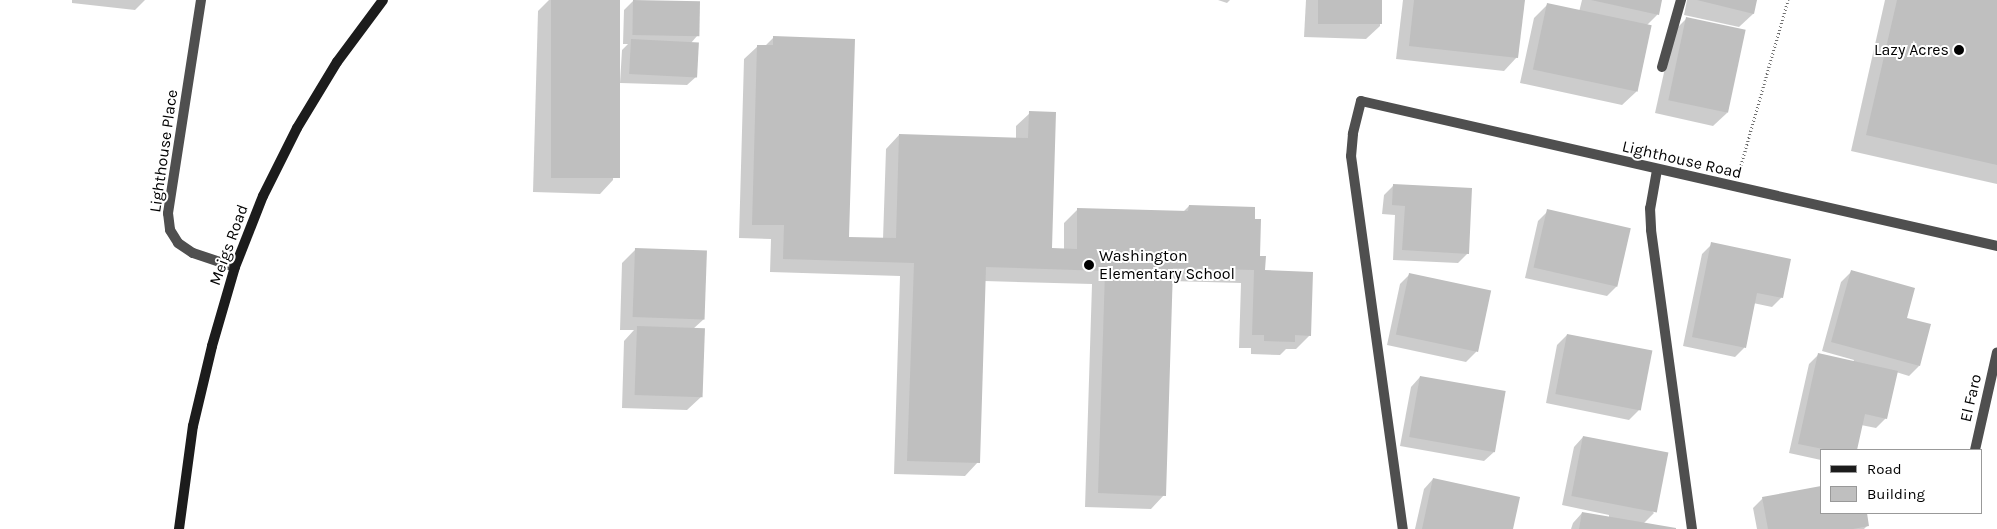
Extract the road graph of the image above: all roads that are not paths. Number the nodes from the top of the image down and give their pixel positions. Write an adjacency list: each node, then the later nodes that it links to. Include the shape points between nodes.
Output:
1 (201, 0): 7 (street, Lighthouse Place, via 168,213 170,230 178,244 192,253)
2 (383, 0): 7 (main road, Meigs Road, via 337,62 297,128 262,196)
3 (1681, 0): 4 (street)
4 (1662, 67)
5 (1657, 170): 6 (street, Lighthouse Road); 11 (street, Lighthouse Road, via 1361,101 1351,156); 12 (street, via 1650,208 1651,230)
6 (1997, 246)
7 (235, 267): 10 (main road, Meigs Road, via 193,426)
8 (1997, 352): 9 (street, El Faro)
9 (1975, 449)
10 (179, 529)
11 (1403, 529)
12 (1692, 529)

